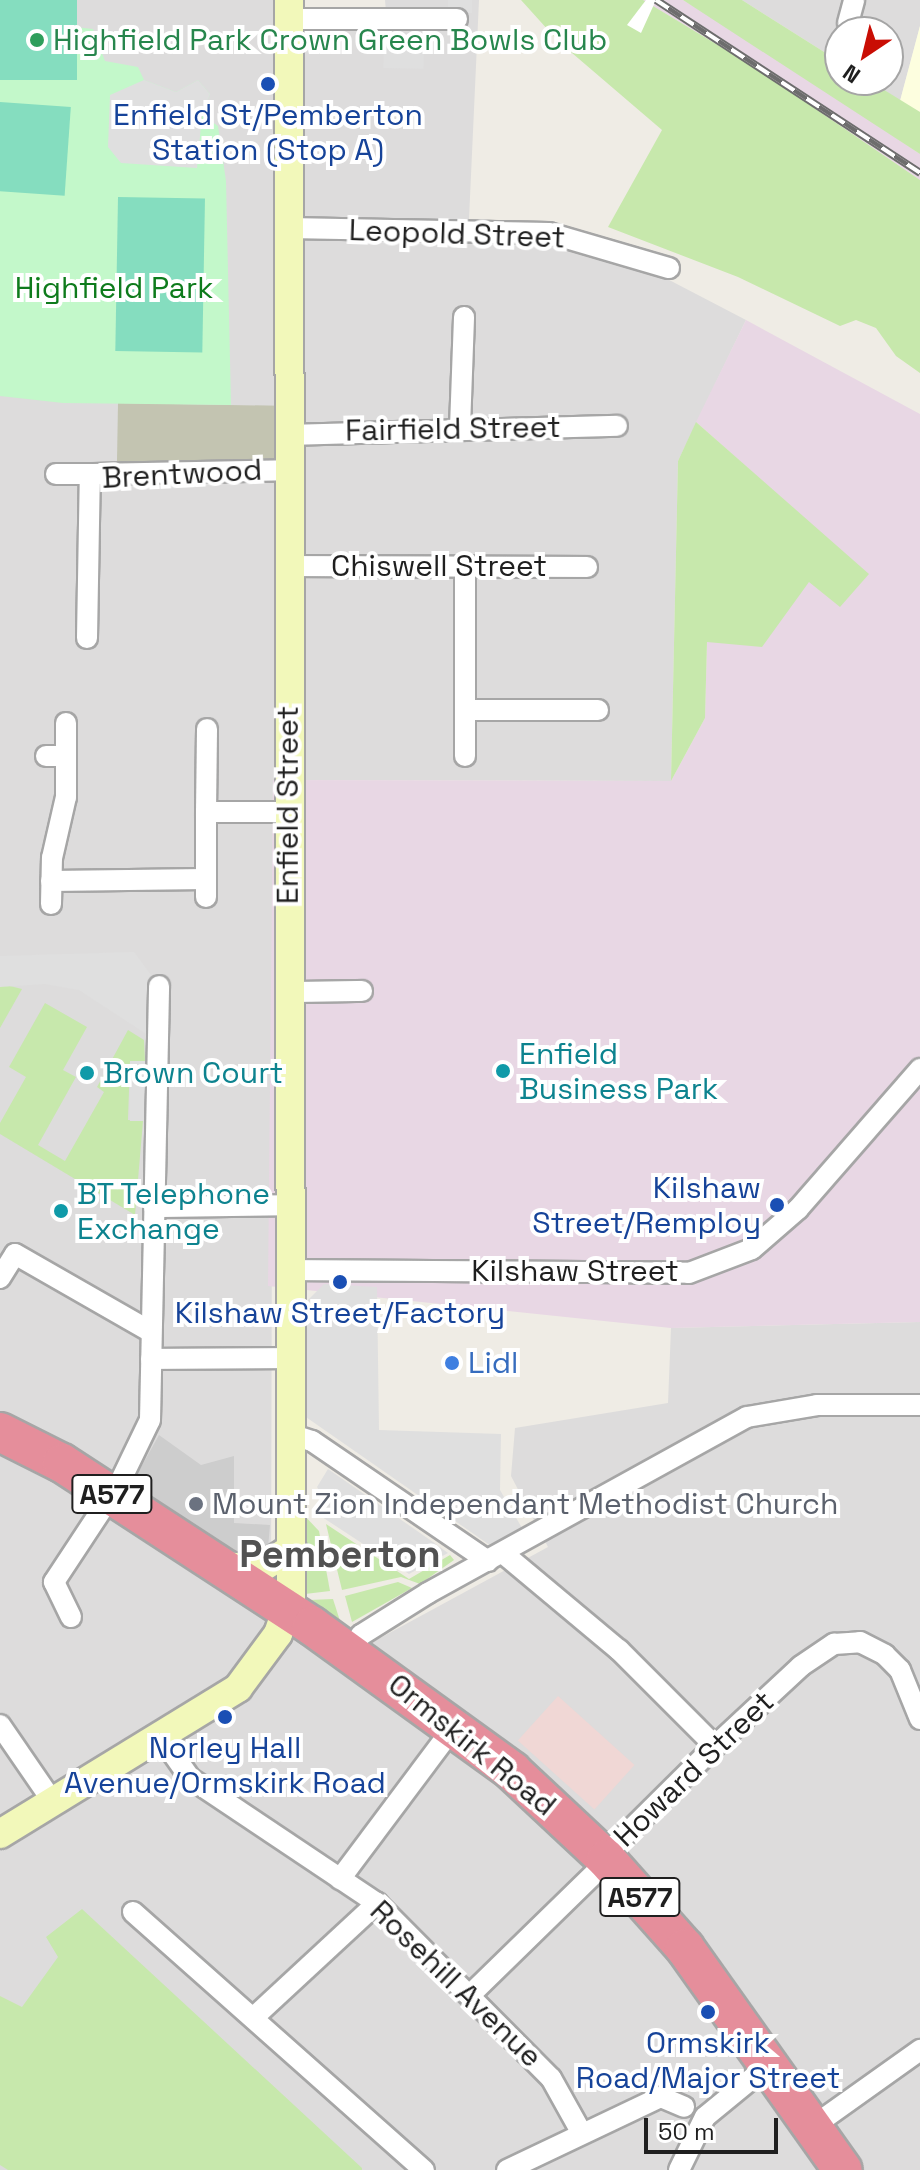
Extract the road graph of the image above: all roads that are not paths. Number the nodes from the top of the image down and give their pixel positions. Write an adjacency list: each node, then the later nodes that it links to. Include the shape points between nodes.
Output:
1 (289, 10): 2 (street); 3 (street, Enfield Street)
2 (457, 19)
3 (289, 228): 4 (street, Leopold Street, via 549,233); 8 (street, Enfield Street)
4 (669, 268)
5 (464, 317): 7 (street)
6 (617, 426): 7 (street, Fairfield Street)
7 (460, 427): 8 (street, Fairfield Street)
8 (289, 435): 9 (street, Enfield Street)
9 (290, 470): 11 (street, Brentwood); 13 (street, Enfield Street)
10 (56, 474): 11 (street)
11 (90, 474): 15 (street, Brentwood)
12 (465, 565): 13 (street, Chiswell Street); 14 (street, Chiswell Street); 16 (street)
13 (290, 566): 22 (street, Enfield Street)
14 (587, 567)
15 (87, 638)
16 (466, 710): 17 (street); 20 (street)
17 (598, 710)
18 (66, 723): 23 (street, via 56,756 65,809)
19 (207, 729): 21 (street)
20 (465, 756)
21 (206, 812): 22 (street); 23 (street, via 206,888)
22 (288, 812): 27 (street, Enfield Street)
23 (51, 881): 24 (street)
24 (51, 904)
25 (159, 986): 30 (street)
26 (362, 991): 27 (street)
27 (291, 992): 29 (street, Enfield Street)
28 (920, 1069): 32 (street, Kilshaw Street, via 798,1209 752,1249 689,1273)
29 (292, 1205): 30 (street); 32 (street, Enfield Street)
30 (154, 1207): 34 (street)
31 (7, 1251): 33 (street); 34 (street)
32 (292, 1270): 35 (street, Enfield Street)
33 (0, 1278)
34 (151, 1332): 36 (street)
35 (287, 1358): 36 (street); 39 (street, Enfield Street)
36 (151, 1359): 40 (street, via 146,1437)
37 (920, 1405): 42 (street, via 817,1405 747,1417)
38 (0, 1432): 40 (highway, Ormskirk Road / A577)
39 (287, 1433): 41 (street, Enfield Street); 42 (street, via 312,1441)
40 (112, 1494): 43 (highway, Ormskirk Road / A577); 45 (street, via 54,1582)
41 (292, 1548): 43 (street, via 260,1569); 44 (street, Enfield Street)
42 (496, 1558): 46 (street, via 361,1635); 51 (street, via 619,1650)
43 (220, 1565): 44 (highway, Ormskirk Road / A577)
44 (287, 1610): 46 (highway, Ormskirk Road / A577); 50 (street, Enfield Street, via 273,1644 238,1688)
45 (71, 1617)
46 (349, 1651): 49 (highway, Ormskirk Road / A577)
47 (920, 1719): 51 (street, Howard Street, via 900,1670 885,1655 860,1642 834,1644 801,1666)
48 (0, 1725): 52 (street)
49 (455, 1725): 54 (highway, Ormskirk Road / A577); 55 (street)
50 (161, 1737): 52 (street, Enfield Street); 55 (street, Rosehill Avenue, via 190,1778)
51 (715, 1746): 54 (street, Howard Street)
52 (53, 1802): 53 (street, Enfield Street)
53 (0, 1834)
54 (606, 1859): 58 (street, Howard Street); 61 (highway, Ormskirk Road / A577, via 685,1948)
55 (340, 1879): 56 (street, Rosehill Avenue)
56 (377, 1903): 58 (street, Rosehill Avenue); 59 (street)
57 (133, 1912): 59 (street)
58 (472, 1993): 64 (street, Rosehill Avenue, via 551,2078)
59 (254, 2017): 65 (street)
60 (920, 2050): 63 (street)
61 (767, 2066): 63 (highway, Ormskirk Road / A577); 67 (street, via 705,2117)
62 (684, 2107): 64 (street, via 661,2097)
63 (812, 2127): 68 (highway, Ormskirk Road / A577)
64 (581, 2132): 66 (street)
65 (424, 2170)
66 (507, 2170)
67 (679, 2170)
68 (843, 2170)

